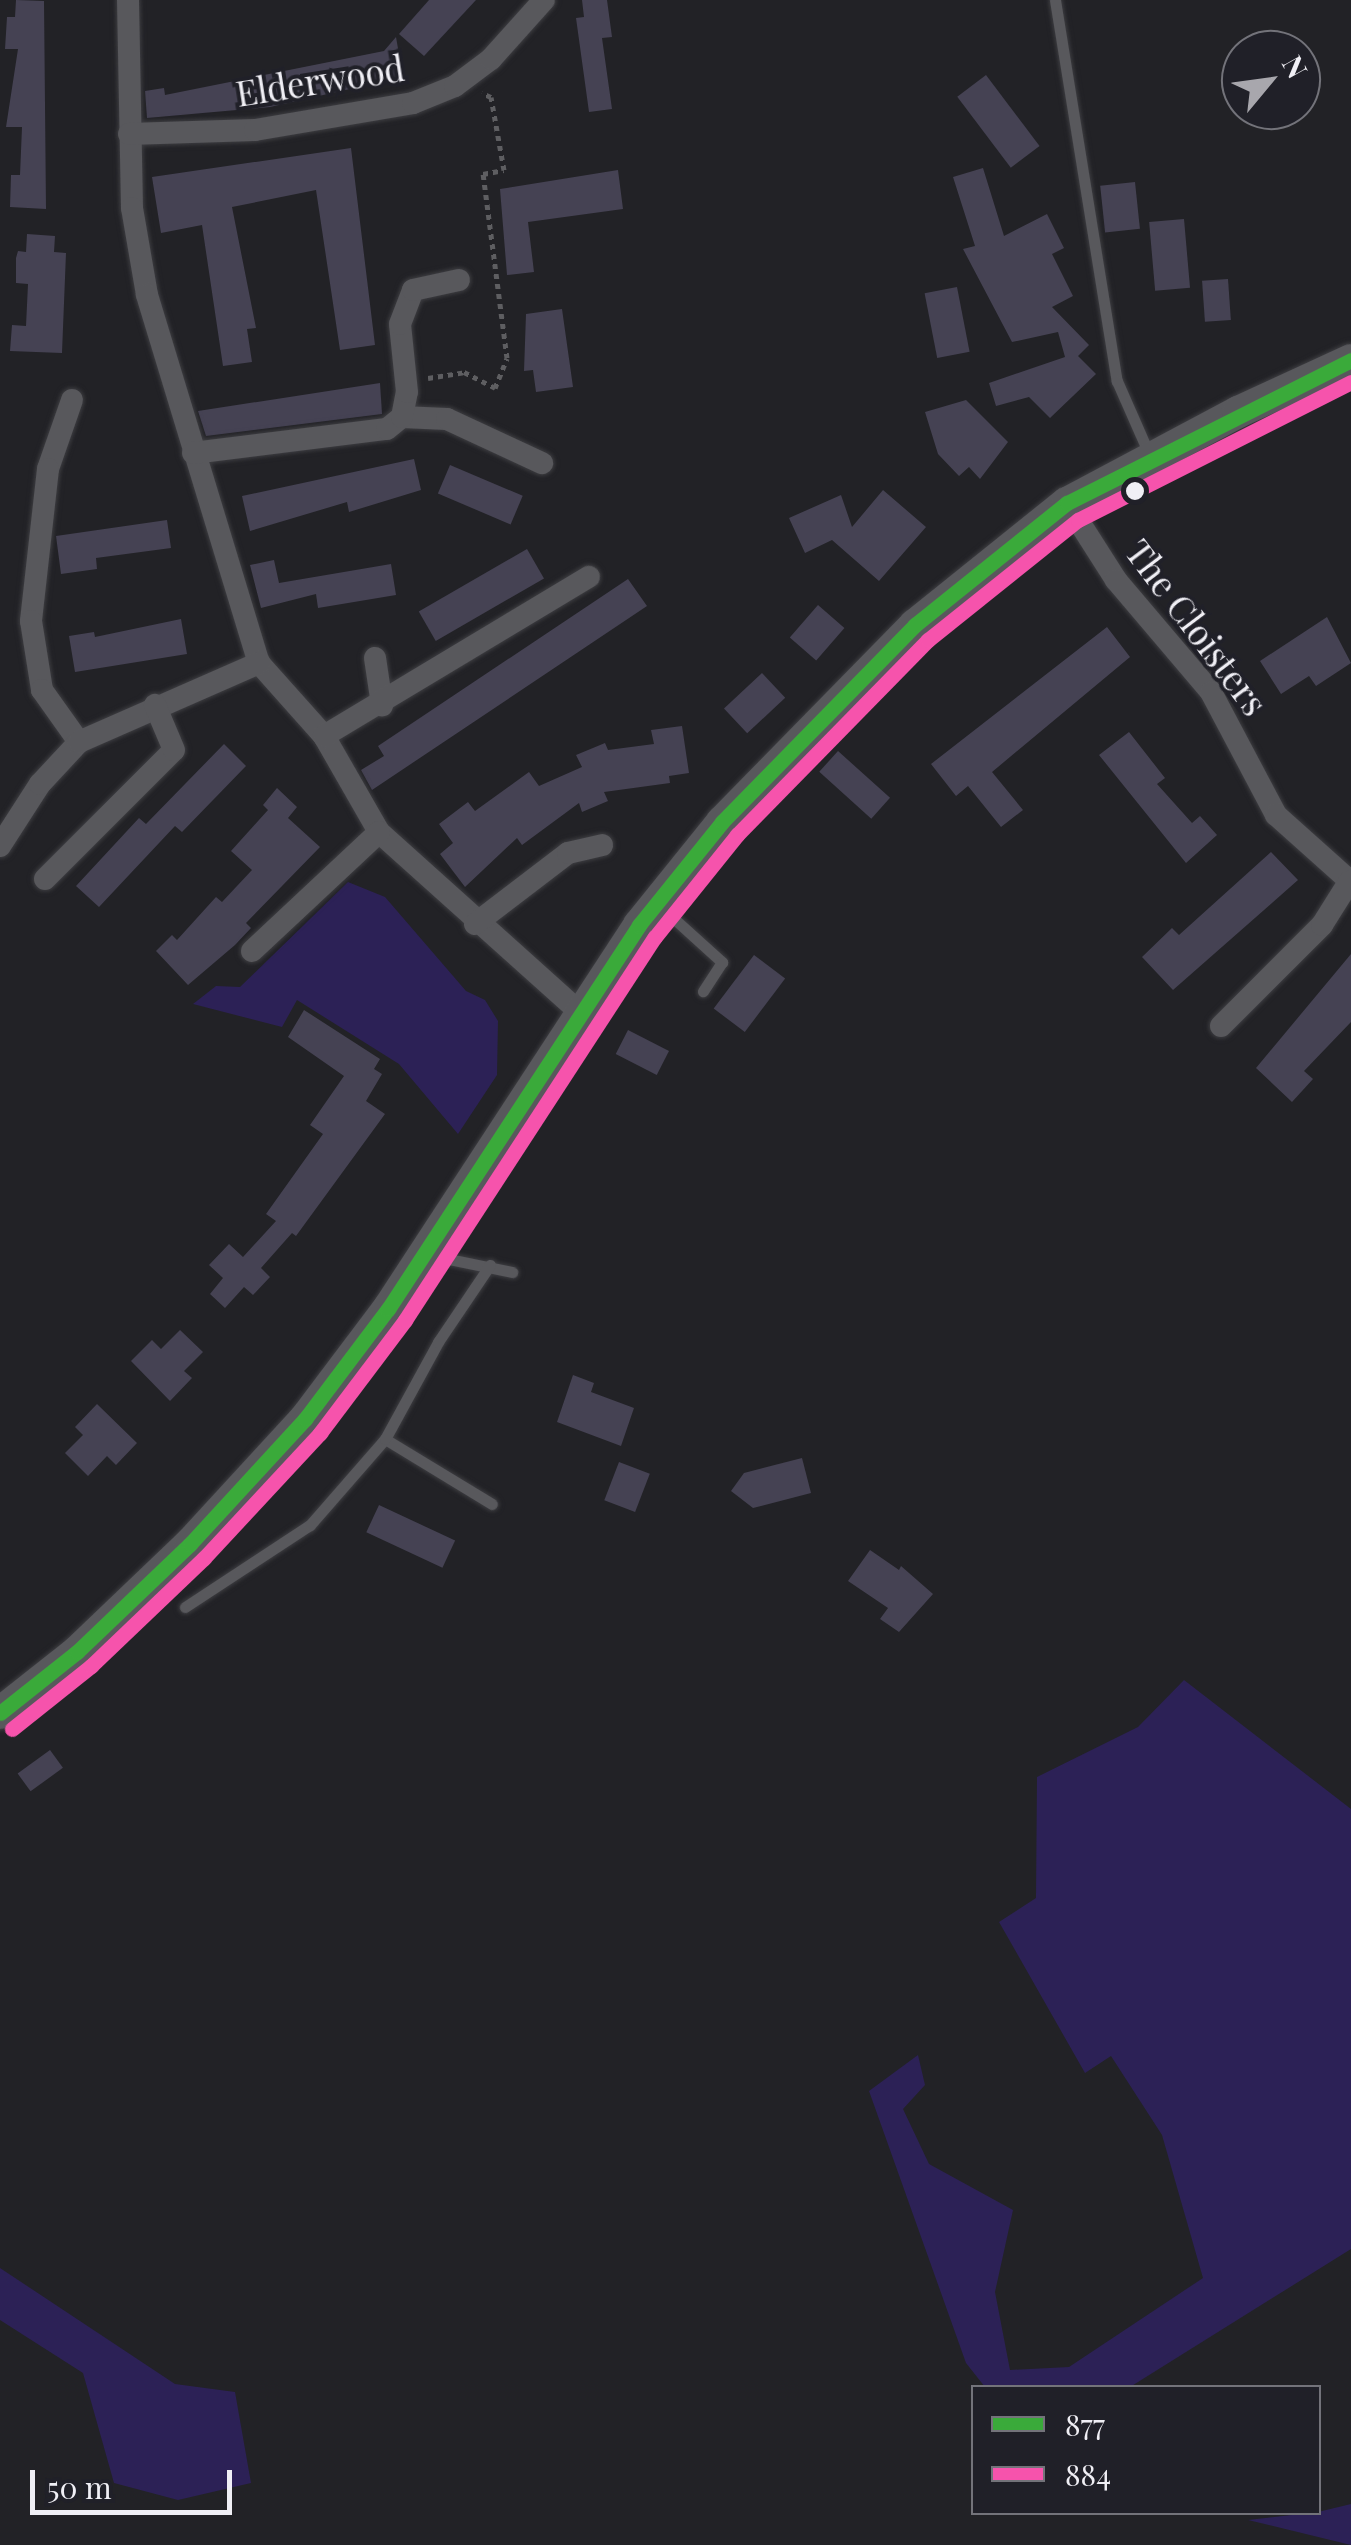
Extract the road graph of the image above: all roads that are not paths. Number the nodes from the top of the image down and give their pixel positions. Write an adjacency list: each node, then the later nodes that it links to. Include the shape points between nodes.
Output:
1 (128, 0): 4 (street)
2 (544, 0): 4 (street, Elderwood, via 464,80 414,104 272,127)
3 (1055, 0): 10 (lane, via 1118,381)
4 (129, 134): 9 (street, via 132,208 147,294)
5 (459, 280): 8 (street, via 413,290 400,324)
6 (1351, 360): 10 (main road)
7 (72, 400): 19 (street, via 48,469 31,621 42,690)
8 (402, 417): 9 (street, via 387,428); 11 (street, via 447,419)
9 (193, 454): 15 (street)
10 (1150, 458): 12 (main road)
11 (542, 463)
12 (1067, 503): 24 (street, The Cloisters, via 1116,580 1211,692 1276,815); 25 (main road, via 915,626 722,822)
13 (589, 577): 17 (street)
14 (375, 658): 17 (street)
15 (259, 663): 16 (street); 18 (street)
16 (155, 704): 19 (street); 23 (street, via 174,750)
17 (382, 705): 18 (street)
18 (324, 736): 20 (street)
19 (79, 742): 22 (street, via 40,784)
20 (379, 832): 26 (street); 27 (street)
21 (602, 845): 26 (street, via 568,853)
22 (0, 846)
23 (45, 879)
24 (1350, 882): 30 (street, The Cloisters, via 1322,925)
25 (656, 903): 28 (lane, via 722,962); 29 (main road)
26 (475, 924): 29 (street)
27 (252, 951)
28 (703, 991)
29 (582, 1014): 31 (main road)
30 (1221, 1026)
31 (424, 1254): 32 (lane); 37 (main road, via 305,1419 190,1544 77,1652)
32 (490, 1265): 33 (lane); 34 (lane)
33 (512, 1272)
34 (385, 1439): 35 (lane); 36 (lane, via 310,1525)
35 (492, 1504)
36 (185, 1607)
37 (0, 1713)

